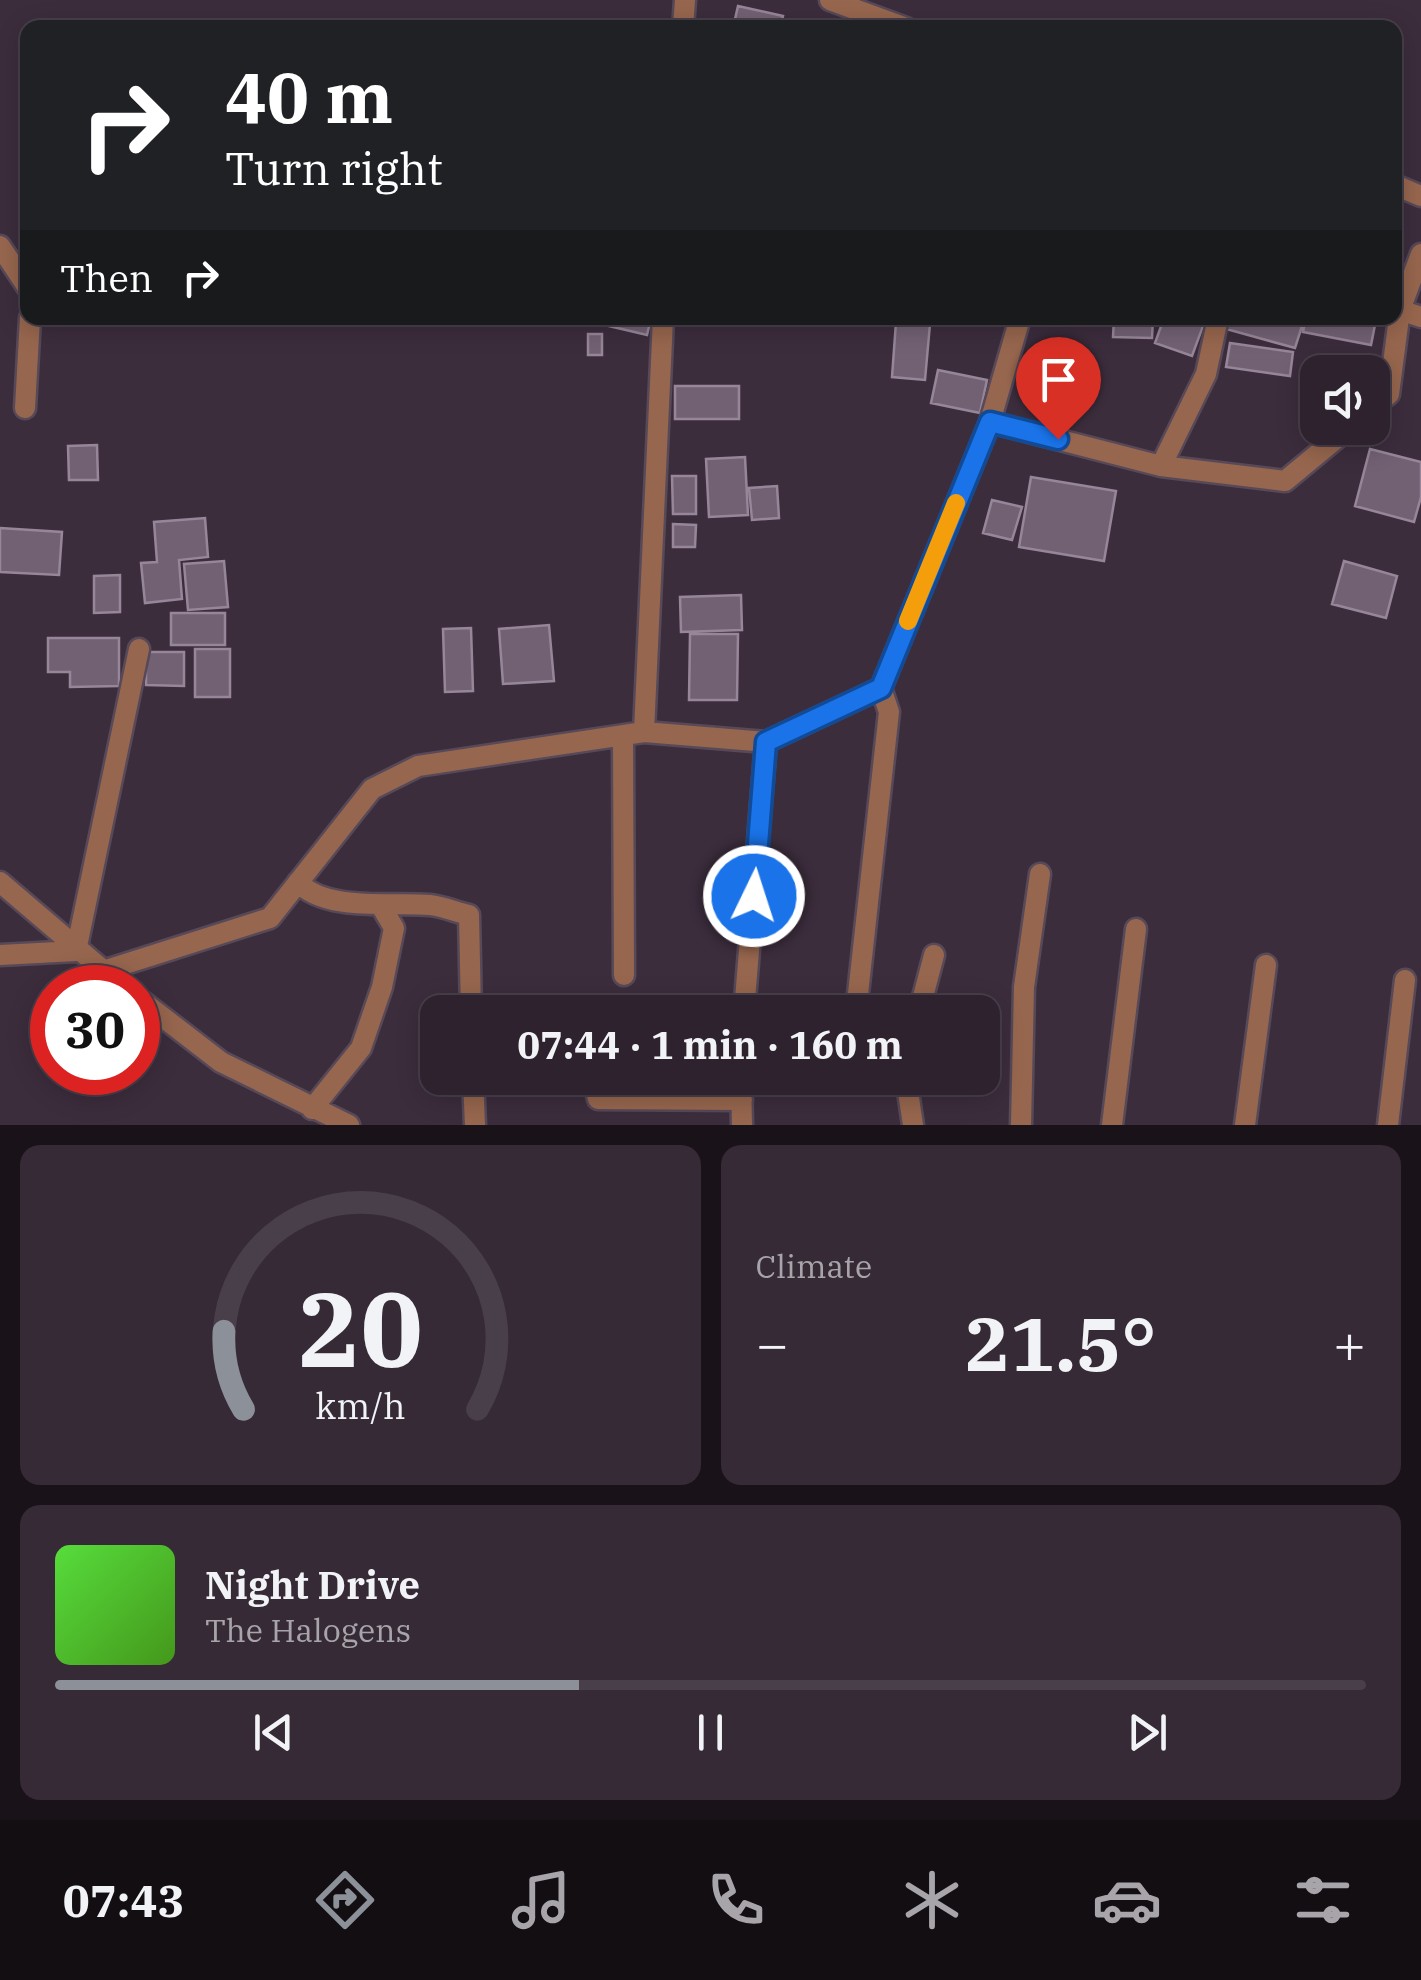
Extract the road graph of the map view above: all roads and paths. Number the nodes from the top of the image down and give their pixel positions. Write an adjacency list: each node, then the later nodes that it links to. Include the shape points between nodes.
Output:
1 (830, 0): 2 (street)
2 (884, 20)
3 (0, 246): 5 (street)
4 (1421, 254): 6 (street)
5 (20, 276)
6 (1411, 313): 11 (street)
7 (30, 325): 12 (street)
8 (662, 325): 18 (street)
9 (1018, 325): 13 (street)
10 (1216, 325): 15 (street, via 1206,374)
11 (1390, 390)
12 (24, 408)
13 (990, 422): 15 (street); 17 (street)
14 (1328, 445): 15 (street, via 1285,481)
15 (1162, 466)
16 (139, 649): 25 (street)
17 (881, 688): 19 (street); 35 (street, via 889,712)
18 (633, 734): 19 (street); 22 (street, via 418,766 372,789); 31 (street)
19 (766, 742): 34 (street)
20 (1040, 874): 48 (street, via 1024,987)
21 (0, 882): 25 (street)
22 (298, 882): 23 (street, via 309,894); 29 (street, via 270,918)
23 (381, 906): 33 (street, via 431,905 468,915); 43 (street, via 394,928 361,1048)
24 (1136, 928): 49 (street)
25 (76, 951): 27 (street); 28 (street)
26 (934, 954): 36 (street)
27 (0, 955)
28 (95, 965)
29 (122, 965)
30 (1266, 965): 50 (street)
31 (624, 975)
32 (1404, 980): 51 (street)
33 (471, 995)
34 (745, 995)
35 (858, 995)
36 (923, 995)
37 (160, 1015): 43 (street, via 221,1062)
38 (474, 1095): 45 (street)
39 (597, 1095): 42 (street)
40 (742, 1095): 42 (street)
41 (909, 1095): 47 (street)
42 (742, 1100): 46 (street)
43 (307, 1113): 44 (street)
44 (348, 1125)
45 (475, 1125)
46 (742, 1125)
47 (913, 1125)
48 (1021, 1125)
49 (1112, 1125)
50 (1246, 1125)
51 (1388, 1125)

